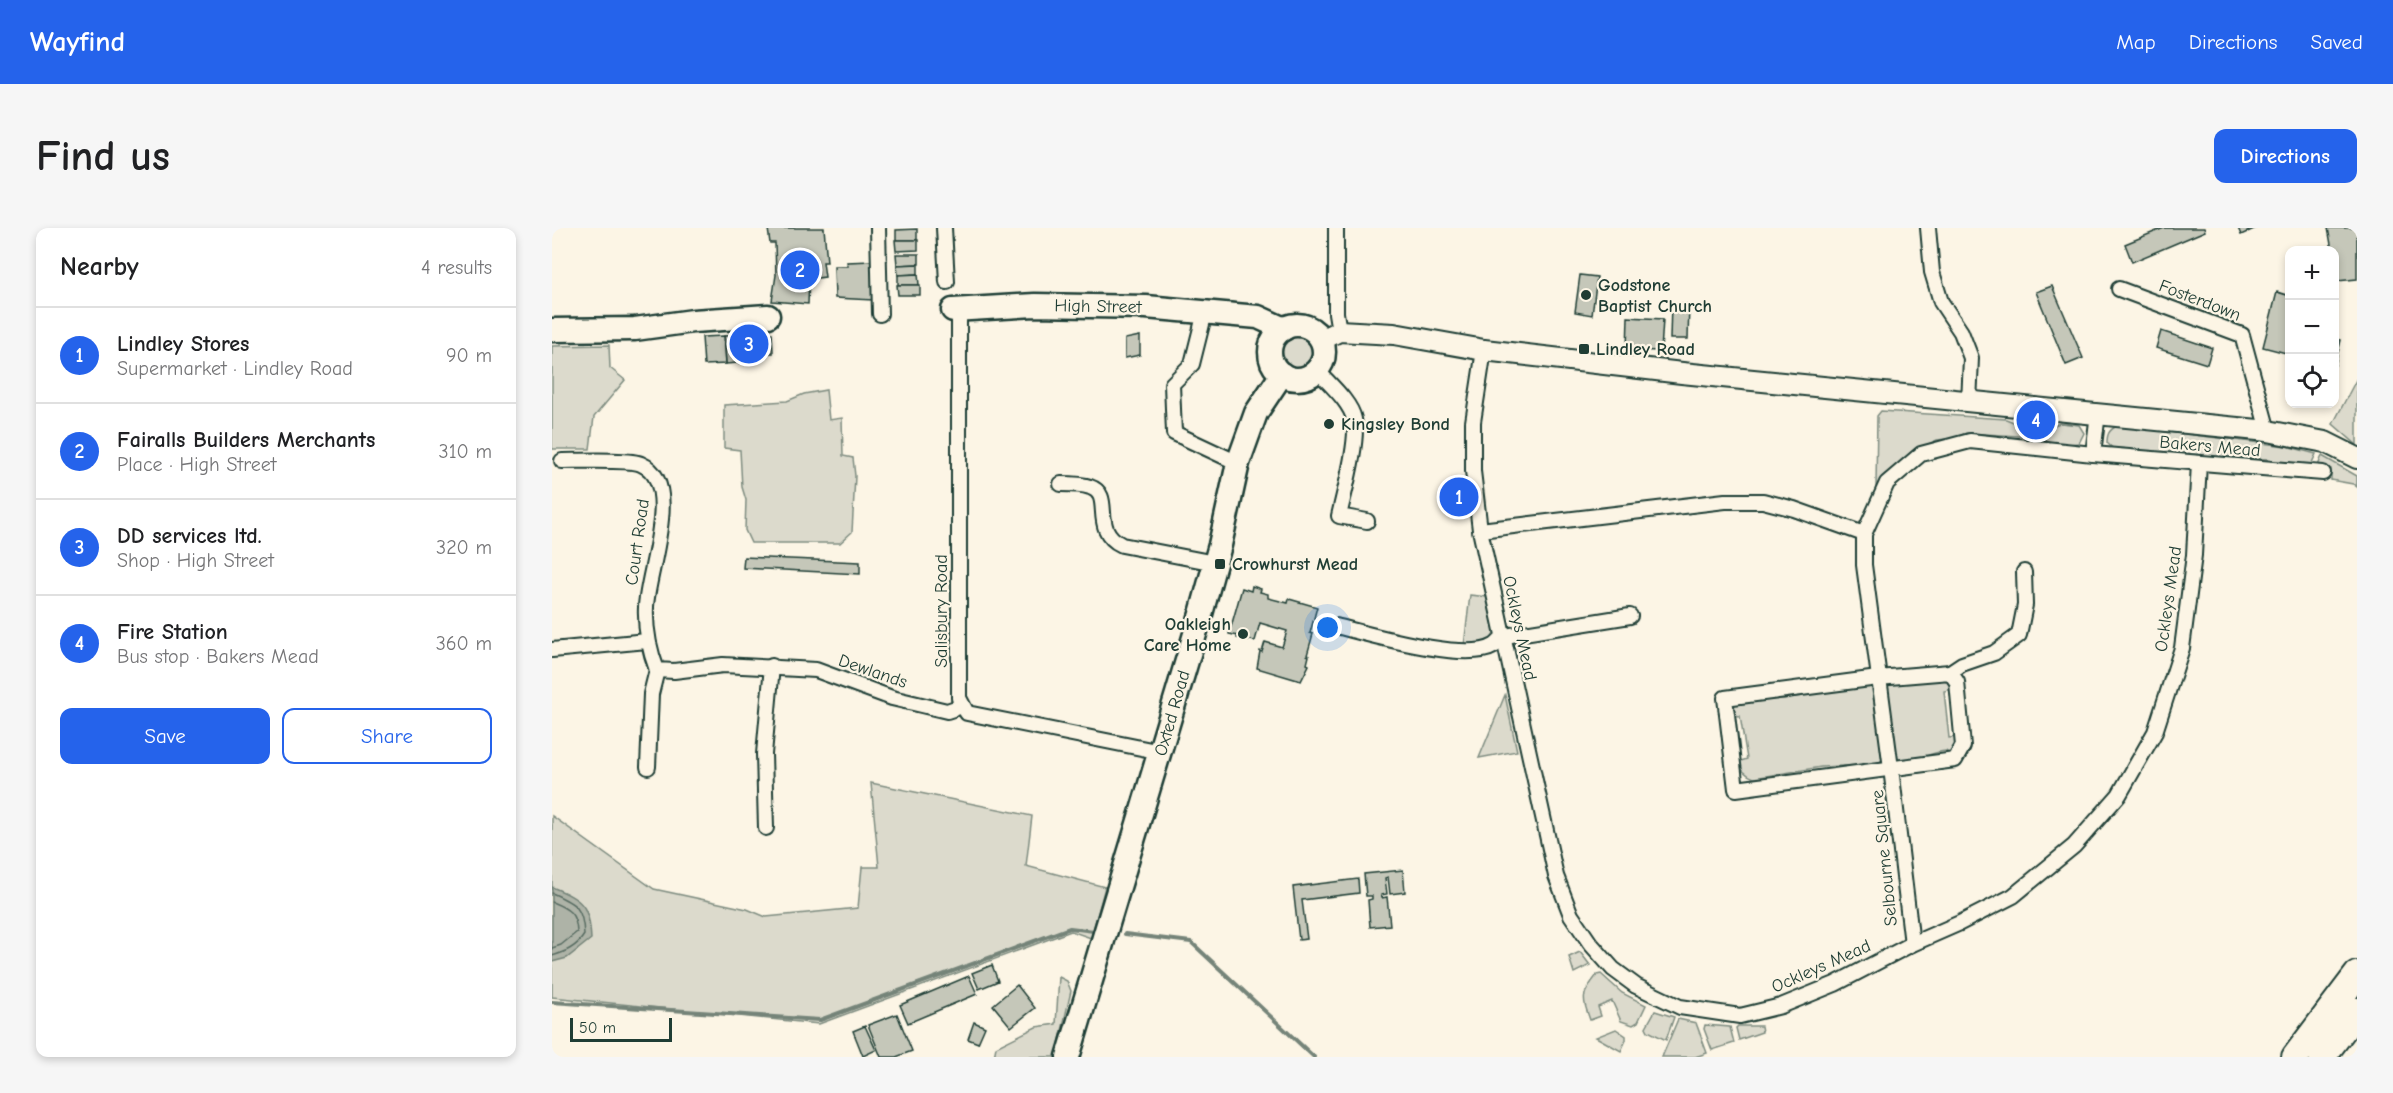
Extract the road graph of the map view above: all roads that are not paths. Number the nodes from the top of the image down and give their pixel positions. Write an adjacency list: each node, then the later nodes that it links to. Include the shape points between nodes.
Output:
1 (878, 228): 9 (street)
2 (944, 228): 5 (street)
3 (1336, 228): 14 (street, via 1336,313)
4 (1928, 228): 19 (street, via 1932,272 1941,302 1971,358)
5 (947, 282)
6 (2119, 289): 21 (street, Fosterdown, via 2242,335)
7 (956, 310): 8 (main road, High Street, via 1035,305); 43 (street, Salisbury Road)
8 (1205, 312): 11 (main road, High Street); 25 (street, via 1192,364 1172,384 1174,433)
9 (880, 314)
10 (768, 316): 12 (main road, via 635,328)
11 (1242, 316): 13 (main road, High Street, via 1258,317); 15 (main road)
12 (555, 329)
13 (1284, 329): 14 (main road, via 1302,326); 15 (main road)
14 (1330, 335): 16 (main road, via 1394,334); 17 (main road)
15 (1271, 347): 18 (main road, via 1272,360)
16 (1484, 350): 19 (main road); 30 (street, via 1473,422 1473,471)
17 (1317, 370): 18 (main road, via 1299,379); 29 (street, via 1354,418 1339,516)
18 (1282, 374): 25 (main road, Oxted Road, via 1256,413)
19 (1969, 403): 20 (main road)
20 (2098, 413): 21 (main road); 22 (street)
21 (2268, 431): 23 (main road, via 2325,442)
22 (2093, 454): 26 (street, Bakers Mead); 31 (street, Bakers Mead, via 1970,441 1921,454 1887,483)
23 (2357, 458)
24 (562, 460): 37 (street, Court Road, via 640,463 655,474 662,509 646,605)
25 (1238, 463): 32 (main road, Oxted Road)
26 (2199, 463): 27 (street, Bakers Mead); 48 (street, Ockleys Mead, via 2194,555 2182,648 2154,732 2119,795 2074,846 2013,896)
27 (2323, 473)
28 (1061, 484): 32 (street, via 1096,489 1111,540)
29 (1367, 521)
30 (1480, 530): 31 (street, via 1725,501 1763,501); 36 (street, Ockleys Mead)
31 (1864, 534): 42 (street, Selbourne Square)
32 (1215, 562): 44 (main road, Oxted Road)
33 (2024, 572): 41 (street, via 2025,605 2019,635 1994,653)
34 (1630, 616): 36 (street)
35 (1336, 626): 36 (street, via 1448,650 1493,647)
36 (1504, 636): 48 (street, Ockleys Mead, via 1556,876 1571,915 1613,969 1636,986 1680,1007 1740,1016 1780,1006 1835,984)
37 (647, 640): 38 (street); 40 (street)
38 (552, 650)
39 (772, 666): 40 (street, Dewlands); 43 (street, Dewlands, via 816,670 892,698 947,711); 47 (street, via 764,754)
40 (657, 670): 45 (street, via 651,694)
41 (1950, 672): 42 (street, Selbourne Square); 46 (street, Selbourne Square, via 1957,682 1963,746 1955,760)
42 (1878, 678): 46 (street, Selbourne Square); 46 (street, Selbourne Square, via 1725,698 1736,789)
43 (962, 706): 44 (street, via 967,713)
44 (1161, 752): 51 (main road, Oxted Road)
45 (648, 767)
46 (1892, 768): 48 (street, Selbourne Square)
47 (766, 828)
48 (1911, 944)
49 (2357, 975): 52 (highway)
50 (2357, 1011): 53 (highway)
51 (1068, 1057)
52 (2295, 1057)
53 (2322, 1057)

